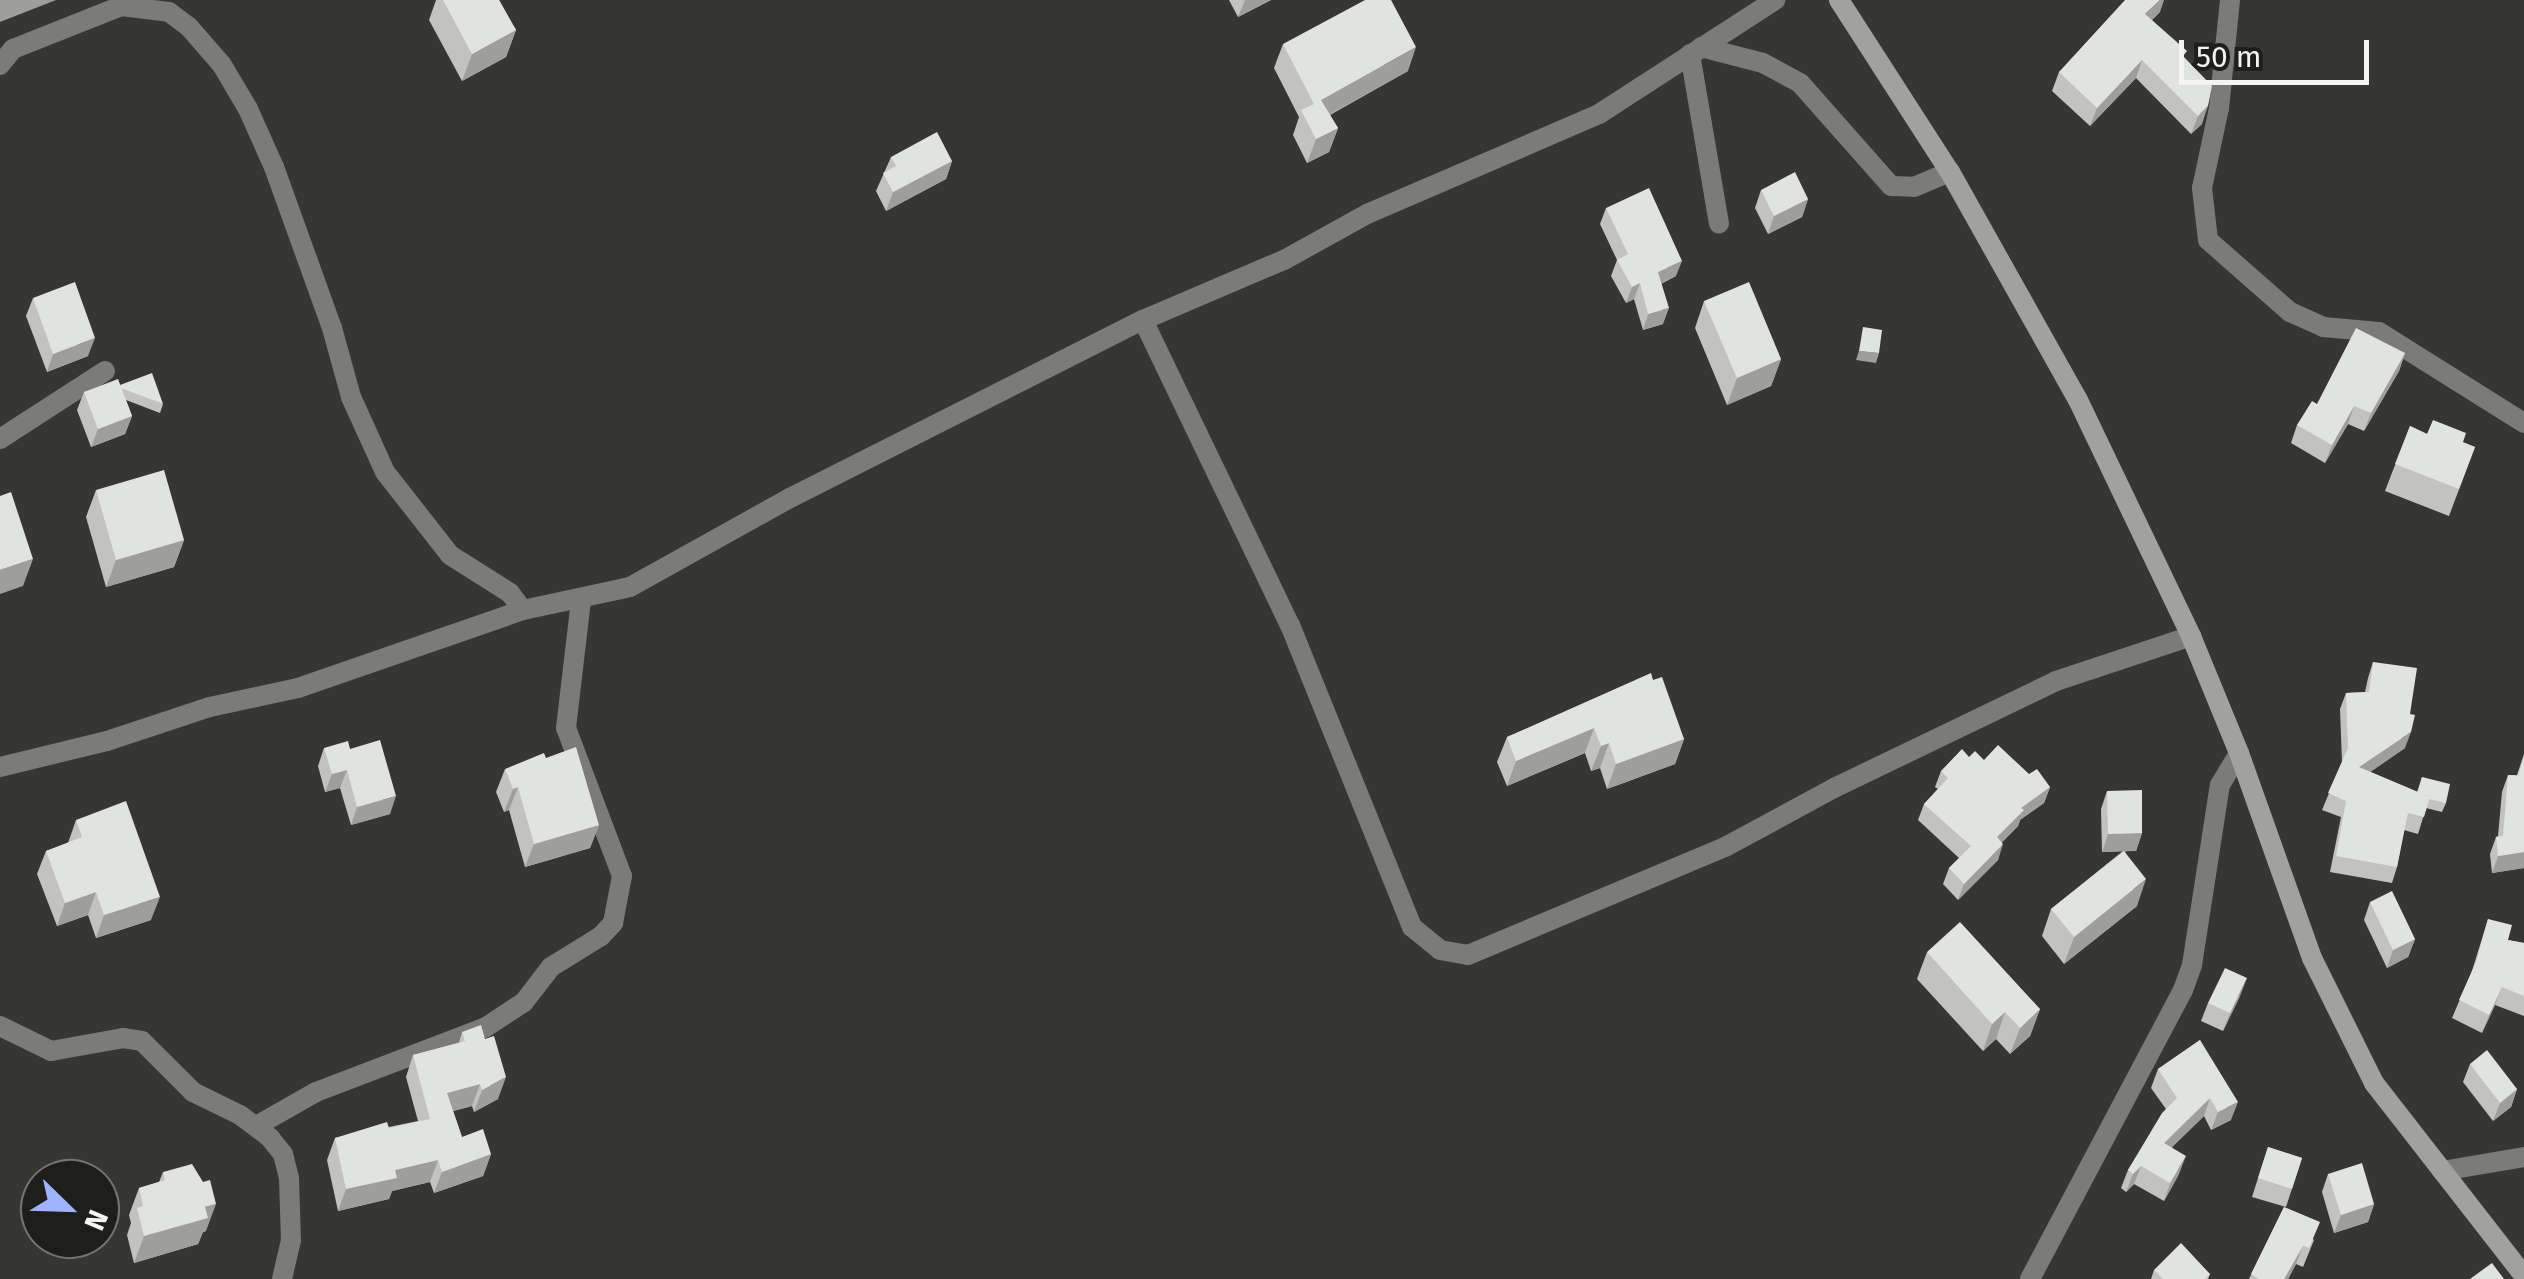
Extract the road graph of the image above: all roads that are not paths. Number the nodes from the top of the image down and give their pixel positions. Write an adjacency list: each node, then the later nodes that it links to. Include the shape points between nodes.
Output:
1 (1775, 0): 4 (street)
2 (1839, 0): 6 (main road)
3 (2230, 0): 10 (street, via 2220,108 2202,188 2208,240 2290,312 2323,327 2379,332)
4 (1696, 50): 6 (street, via 1763,62 1800,83 1891,186 1914,187); 7 (street); 8 (street, via 1599,114)
5 (0, 65): 13 (street, via 13,49 120,6 169,12 189,27 231,80 274,167 377,457 450,555 510,593)
6 (1950, 172): 14 (main road, via 2078,400)
7 (1719, 224)
8 (1143, 320): 12 (street, via 790,498 630,587); 14 (street, via 1290,625 1412,927 1440,950 1468,954 1726,847 2056,681)
9 (105, 371): 11 (street)
10 (2524, 423)
11 (0, 438)
12 (581, 600): 13 (street); 18 (street, via 566,728 622,876 612,923 486,1027 316,1092)
13 (523, 610): 16 (street, via 316,682)
14 (2191, 636): 15 (main road)
15 (2239, 753): 20 (main road, via 2321,976 2374,1083); 23 (street, via 2220,785 2183,990)
16 (0, 768)
17 (0, 1026): 18 (street, via 51,1051 123,1038 142,1041 193,1092)
18 (256, 1126): 22 (street, via 283,1154 289,1178 291,1240)
19 (2524, 1157): 20 (street)
20 (2442, 1171): 21 (main road)
21 (2524, 1276)
22 (282, 1279)
23 (2030, 1279)

